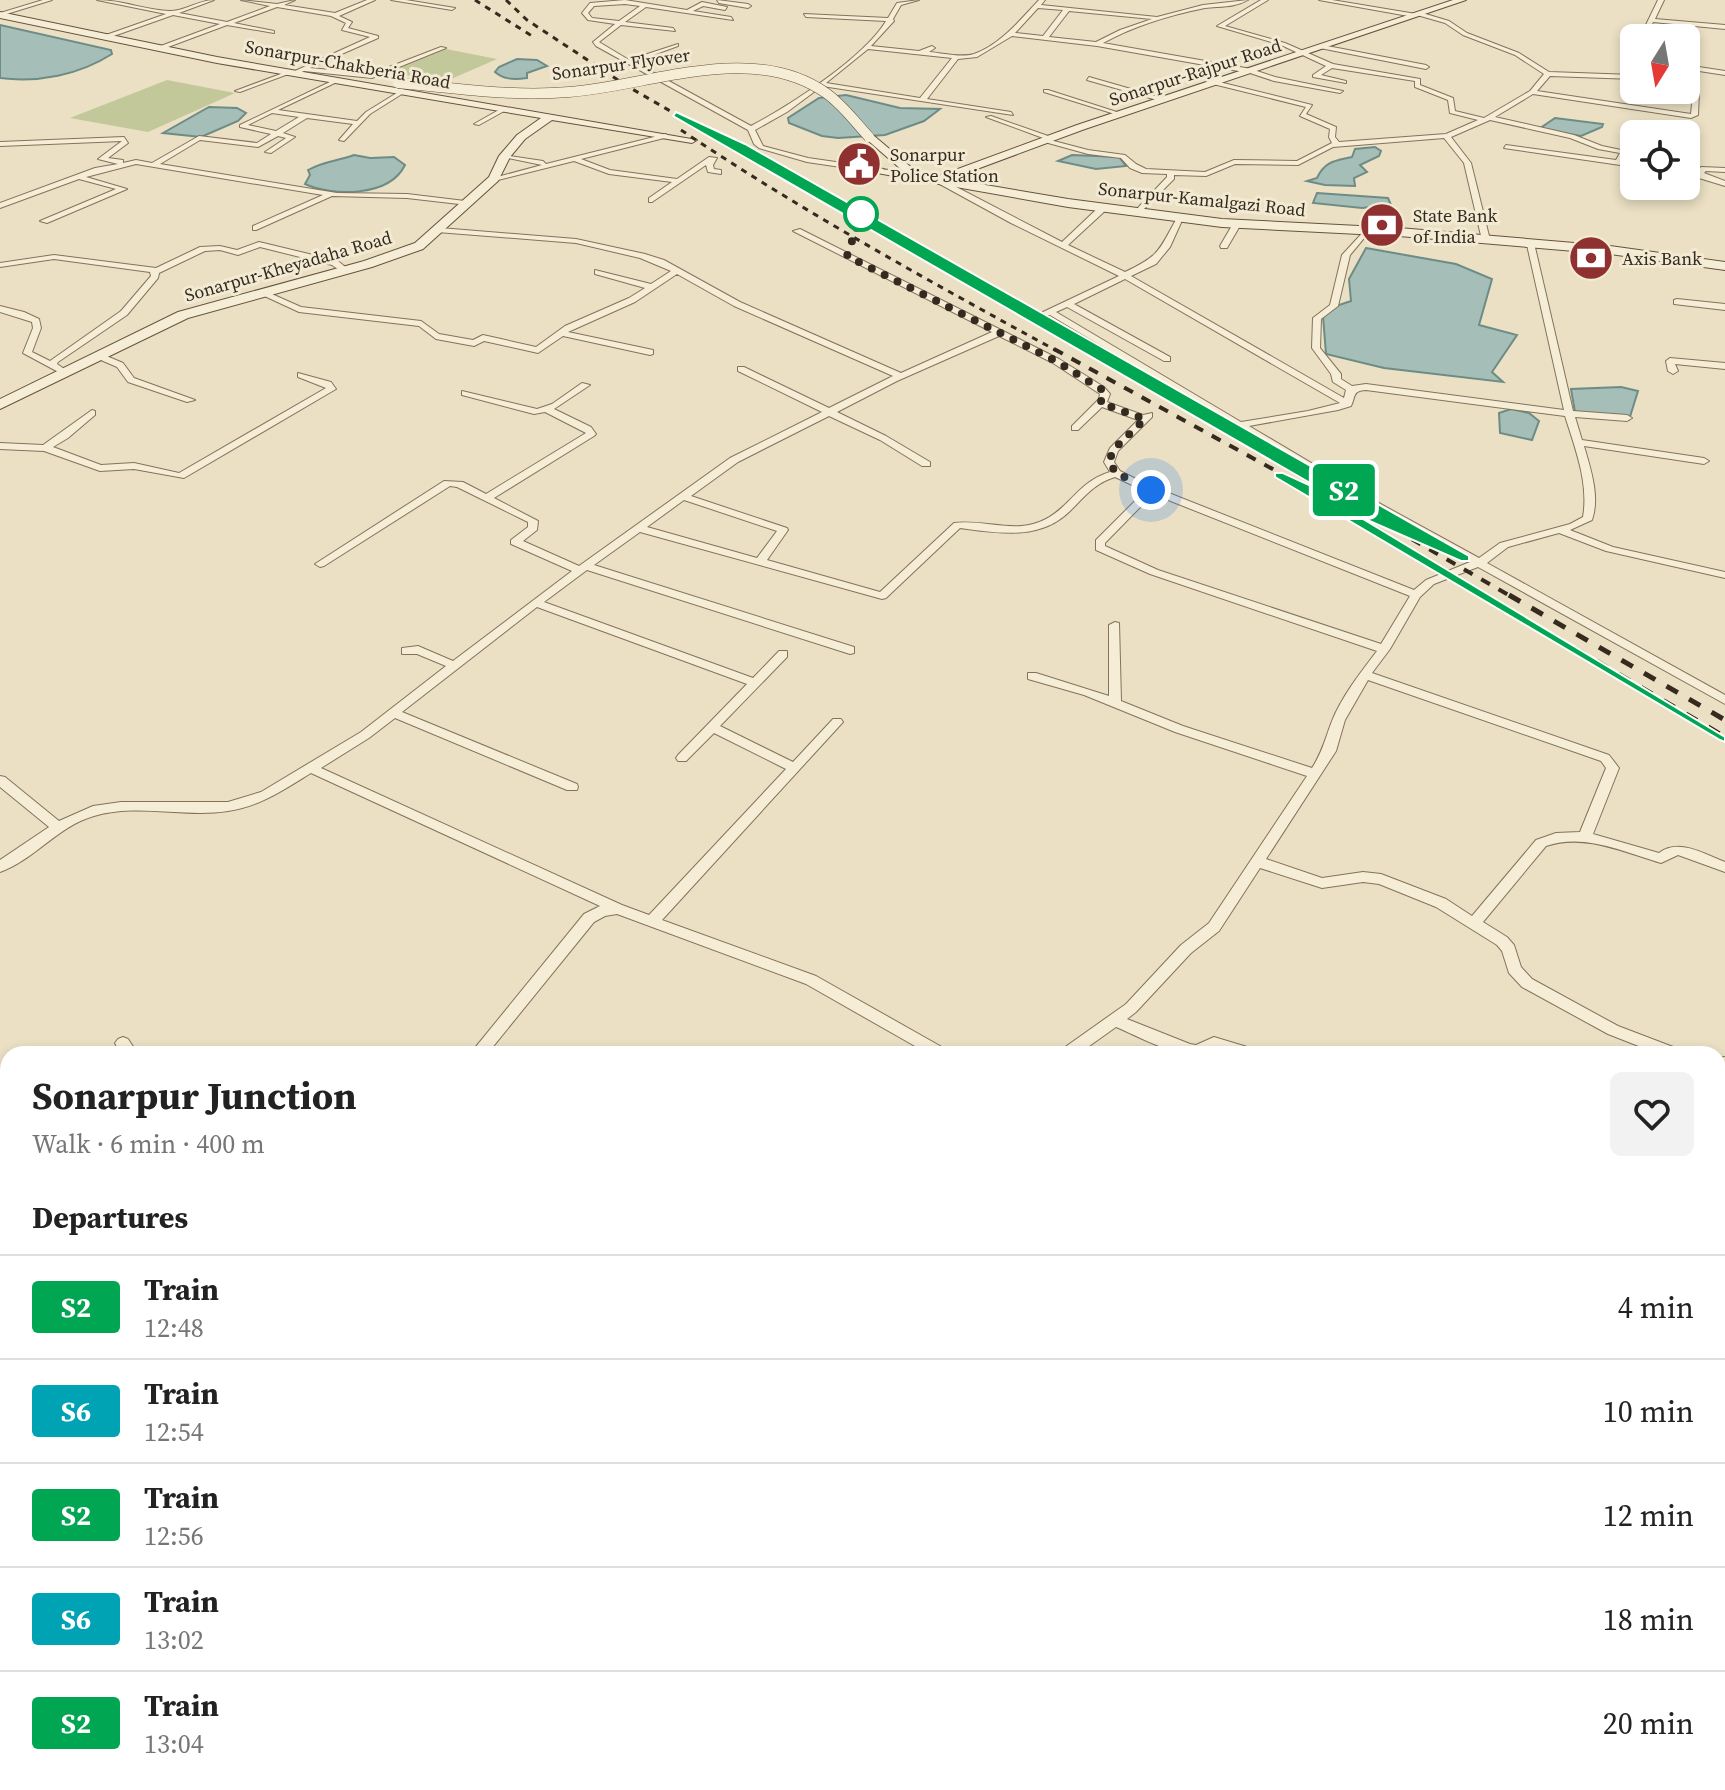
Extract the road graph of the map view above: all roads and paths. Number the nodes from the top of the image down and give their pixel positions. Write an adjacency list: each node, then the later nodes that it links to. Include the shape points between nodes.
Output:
1 (49, 0): 35 (street)
2 (100, 0): 20 (street)
3 (130, 0): 20 (street)
4 (211, 0): 32 (street)
5 (244, 0): 22 (street)
6 (292, 0): 22 (street)
7 (372, 0): 36 (street)
8 (394, 0): 27 (street)
9 (650, 0): 23 (street)
10 (712, 0): 24 (street); 30 (street)
11 (916, 0): 42 (street, via 899,4)
12 (1042, 0): 25 (street)
13 (1245, 0): 26 (street)
14 (1265, 0): 31 (street)
15 (1322, 0): 34 (street)
16 (1462, 0): 34 (main road, Sonarpur-Rajpur Road)
17 (1551, 0): 21 (street)
18 (1661, 0): 43 (street)
19 (617, 1): 23 (street); 44 (street, via 592,4 585,13 590,19)
20 (120, 3): 32 (street)
21 (1573, 4)
22 (275, 6): 36 (street); 45 (street)
23 (642, 6): 30 (street, via 686,13); 33 (street)
24 (748, 6)
25 (1037, 6): 29 (street); 51 (street)
26 (1228, 7): 31 (street); 40 (street, via 1206,6)
27 (452, 8)
28 (725, 8): 30 (street)
29 (1067, 9): 40 (street); 53 (street)
30 (702, 10): 41 (street)
31 (1245, 11): 62 (street, via 1220,26)
32 (172, 13): 45 (street); 52 (street)
33 (632, 14): 38 (street); 44 (street)
34 (1417, 14): 58 (main road, Sonarpur-Rajpur Road); 71 (street, via 1517,54)
35 (0, 15): 52 (main road, Sonarpur-Chakberia Road)
36 (335, 15): 69 (street, via 350,23 344,29 376,37)
37 (806, 15): 39 (street)
38 (645, 16)
39 (840, 17): 42 (street); 46 (street)
40 (1163, 18): 54 (street)
41 (731, 19)
42 (892, 20): 57 (street)
43 (1652, 20): 47 (street); 48 (street)
44 (618, 23): 49 (street); 64 (street, via 596,42)
45 (227, 24): 50 (street); 59 (street)
46 (834, 24)
47 (1650, 24)
48 (1725, 27)
49 (673, 30)
50 (272, 32)
51 (1011, 34): 53 (street); 63 (street, via 975,56)
52 (108, 36): 59 (main road, Sonarpur-Chakberia Road)
53 (1046, 36): 54 (street)
54 (1097, 44): 70 (street)
55 (676, 45): 64 (street)
56 (936, 45): 61 (street)
57 (867, 47): 61 (street); 77 (street)
58 (1322, 47): 62 (main road, Sonarpur-Rajpur Road); 66 (street)
59 (160, 48): 69 (main road, Sonarpur-Chakberia Road)
60 (443, 48): 69 (street, via 372,76)
61 (925, 53): 63 (street)
62 (1305, 53): 65 (street); 70 (main road, Sonarpur-Rajpur Road)
63 (956, 57): 83 (street)
64 (628, 62): 98 (street)
65 (1331, 66): 75 (street, via 1315,76); 94 (street, via 1418,80 1417,86 1451,99 1452,112)
66 (1426, 67)
67 (1700, 68): 68 (street)
68 (1724, 71)
69 (296, 72): 74 (main road, Sonarpur-Chakberia Road); 78 (main road, Sonarpur Flyover); 79 (street)
70 (1250, 72): 76 (main road, Sonarpur-Rajpur Road); 81 (street)
71 (1548, 74): 72 (street); 82 (street)
72 (1620, 77)
73 (1089, 79): 84 (street)
74 (336, 81): 78 (main road, Sonarpur-Chakberia Road); 89 (street)
75 (1344, 82)
76 (1215, 83): 84 (main road, Sonarpur-Rajpur Road); 107 (street, via 1310,106 1302,115 1331,124)
77 (819, 84): 83 (street); 98 (street)
78 (400, 88): 87 (main road, Sonarpur-Chakberia Road); 95 (street); 113 (main road, Sonarpur Flyover, bridge, via 556,93 687,72 771,73 819,88)
79 (238, 91)
80 (1046, 91): 91 (street)
81 (1340, 91)
82 (1532, 92): 86 (street, via 1691,116); 94 (street)
83 (923, 99): 85 (street)
84 (1164, 100): 91 (main road, Sonarpur-Rajpur Road)
85 (952, 104): 90 (street); 103 (street, via 946,109 988,117)
86 (1695, 104)
87 (504, 109): 93 (main road, Sonarpur-Chakberia Road); 96 (street)
88 (254, 110): 97 (street, via 228,124)
89 (271, 111): 92 (street); 97 (street)
90 (1011, 114)
91 (1120, 114): 103 (main road, Sonarpur-Rajpur Road)
92 (304, 117): 95 (street); 100 (street)
93 (549, 117): 101 (main road, Sonarpur-Chakberia Road); 111 (main road, Sonarpur-Kheyadaha Road)
94 (1487, 119): 99 (street); 102 (street)
95 (358, 123): 104 (street)
96 (477, 124)
97 (242, 126): 100 (street)
98 (751, 129): 119 (street, via 757,144 784,155)
99 (1540, 131): 109 (street); 114 (street, via 1624,152)
100 (279, 132): 110 (street, via 292,137); 116 (street, via 258,145 199,138)
101 (666, 136): 105 (main road, Sonarpur-Chakberia Road); 112 (street)
102 (1447, 136): 107 (street); 143 (street, via 1467,163)
103 (1046, 139): 121 (street, via 1123,156 1138,169); 127 (main road, Sonarpur-Rajpur Road)
104 (342, 140)
105 (692, 140)
106 (0, 144): 115 (street, via 124,139 102,159)
107 (1336, 144): 121 (street, via 1298,163 1234,162 1212,174)
108 (1506, 147): 109 (street)
109 (1525, 149): 114 (street)
110 (269, 152)
111 (505, 156): 117 (street); 126 (main road, Sonarpur-Kheyadaha Road)
112 (574, 159): 117 (street); 128 (street, via 609,172)
113 (895, 159): 119 (main road); 124 (main road, Sonarpur Flyover)
114 (1619, 162)
115 (125, 163): 116 (street); 125 (street)
116 (155, 164): 130 (street)
117 (551, 164): 126 (street)
118 (1725, 170): 122 (street)
119 (881, 171): 124 (main road)
120 (718, 172): 128 (street, via 711,170 714,160 709,159)
121 (1170, 173): 135 (street)
122 (1700, 173)
123 (1700, 174): 129 (street)
124 (915, 176): 127 (main road, Sonarpur-Kamalgazi Road)
125 (78, 177): 133 (street); 137 (street, via 123,189)
126 (494, 179): 132 (main road, Sonarpur-Kheyadaha Road)
127 (939, 180): 134 (main road, Sonarpur-Kamalgazi Road); 144 (street)
128 (678, 181): 131 (street)
129 (1725, 184)
130 (331, 194): 132 (street); 139 (street)
131 (652, 200)
132 (465, 203): 140 (main road, Sonarpur-Kheyadaha Road)
133 (0, 206)
134 (1103, 208): 135 (main road, Sonarpur-Kamalgazi Road); 144 (street)
135 (1138, 213): 136 (main road, Sonarpur-Kamalgazi Road)
136 (1181, 218): 138 (main road, Sonarpur-Kamalgazi Road); 154 (street, via 1153,262)
137 (44, 221)
138 (1237, 224): 142 (main road, Sonarpur-Kamalgazi Road); 146 (street)
139 (256, 228)
140 (440, 230): 150 (main road, Sonarpur-Kheyadaha Road, via 419,246); 151 (street, via 576,241 642,256)
141 (797, 231): 163 (street)
142 (1366, 231): 143 (main road, Sonarpur-Kamalgazi Road); 174 (street, via 1346,255 1334,306 1317,318 1316,348 1336,380)
143 (1486, 240): 145 (main road, Sonarpur-Kamalgazi Road)
144 (1063, 245): 154 (street)
145 (1531, 245): 149 (main road, Sonarpur-Kamalgazi Road); 183 (street)
146 (1224, 246)
147 (28, 261): 148 (street); 152 (street, via 54,257); 155 (street)
148 (0, 265)
149 (1725, 266)
150 (345, 270): 152 (street, via 259,244 238,253 203,249); 157 (main road, Sonarpur-Kheyadaha Road)
151 (676, 271): 156 (street); 172 (street, via 737,304)
152 (155, 272): 168 (street, via 124,313)
153 (598, 272): 156 (street)
154 (1126, 276): 159 (street); 178 (street)
155 (0, 277)
156 (652, 287): 162 (street)
157 (262, 293): 162 (street, via 299,309 421,324 436,336 474,343 483,338 538,350); 165 (main road, Sonarpur-Kheyadaha Road, via 183,315)
158 (1677, 302): 160 (street)
159 (1068, 304): 166 (street); 185 (street, via 1048,313)
160 (1725, 307)
161 (0, 309): 168 (street, via 36,321 27,353)
162 (561, 333): 164 (street)
163 (998, 333): 172 (street); 177 (street, via 1101,389 1105,394)
164 (650, 352)
165 (97, 355): 168 (main road, Sonarpur-Kheyadaha Road); 176 (street, via 120,365 131,380)
166 (1167, 359)
167 (1725, 366): 170 (street, via 1670,361)
168 (58, 369): 179 (main road, Sonarpur-Kheyadaha Road)
169 (741, 369): 182 (street)
170 (1673, 371)
171 (301, 375): 189 (street, via 331,389 180,476 134,466 100,468)
172 (901, 376): 182 (street)
173 (585, 385): 180 (street)
174 (1352, 390): 178 (street); 183 (street, via 1366,387)
175 (465, 393): 180 (street, via 528,411)
176 (190, 400)
177 (1100, 403): 186 (street); 192 (street, via 1147,417 1113,450 1109,462)
178 (1348, 404): 185 (street, via 1324,413)
179 (0, 405)
180 (548, 410): 195 (street, via 591,434)
181 (92, 413): 189 (street)
182 (827, 413): 191 (street); 194 (street, via 761,444)
183 (1569, 414): 184 (street); 187 (street)
184 (1627, 418)
185 (1239, 425): 199 (street)
186 (1075, 428)
187 (1581, 443): 190 (street); 197 (street, via 1590,512 1588,518)
188 (0, 446): 189 (street)
189 (45, 448)
190 (1704, 461)
191 (926, 464)
192 (1116, 473): 193 (street); 198 (street, via 1094,479 1051,521 1019,531 958,525 882,596)
193 (1151, 490): 203 (street); 206 (street, via 1100,548 1154,572)
194 (682, 496): 196 (street); 198 (street, via 783,530)
195 (486, 498): 200 (street, via 448,483); 201 (street, via 533,521 533,528 517,538 518,544)
196 (638, 528): 198 (street); 201 (street)
197 (1560, 530): 199 (street, via 1504,545); 202 (street, via 1610,549)
198 (760, 562)
199 (1481, 562): 203 (street, via 1435,578); 214 (street)
200 (320, 564)
201 (583, 568): 204 (street); 207 (street)
202 (1725, 575)
203 (1416, 595): 206 (street)
204 (537, 603): 210 (street); 213 (street)
205 (1115, 625): 215 (street)
206 (1384, 649): 211 (street)
207 (850, 650)
208 (406, 651): 210 (street, via 418,650)
209 (783, 654): 213 (street)
210 (455, 666): 216 (street)
211 (1365, 675): 222 (street); 226 (street, via 1605,758 1613,768)
212 (1032, 676): 215 (street)
213 (755, 683): 218 (street)
214 (1725, 700)
215 (1115, 702): 222 (street)
216 (393, 713): 220 (street); 224 (street)
217 (837, 722): 221 (street)
218 (712, 727): 219 (street); 221 (street)
219 (682, 758)
220 (311, 768): 225 (street, via 248,803 121,807 93,811); 230 (street)
221 (794, 768): 231 (street)
222 (1316, 774): 227 (street)
223 (0, 780): 225 (street)
224 (572, 787)
225 (58, 827): 228 (street)
226 (1585, 837): 229 (street, via 1661,858 1679,850); 232 (street, via 1541,843)
227 (1259, 862): 232 (street, via 1322,883 1381,879); 233 (street, via 1214,927)
228 (1, 865)
229 (1725, 867)
230 (618, 909): 231 (street); 234 (street, via 589,918)
231 (653, 920): 235 (street, via 811,980)
232 (1475, 922): 238 (street, via 1509,949 1514,969 1527,983 1613,1030)
233 (1115, 1020): 236 (street); 237 (street)
234 (485, 1046)
235 (928, 1046)
236 (1078, 1046)
237 (1179, 1046)
238 (1655, 1046)

